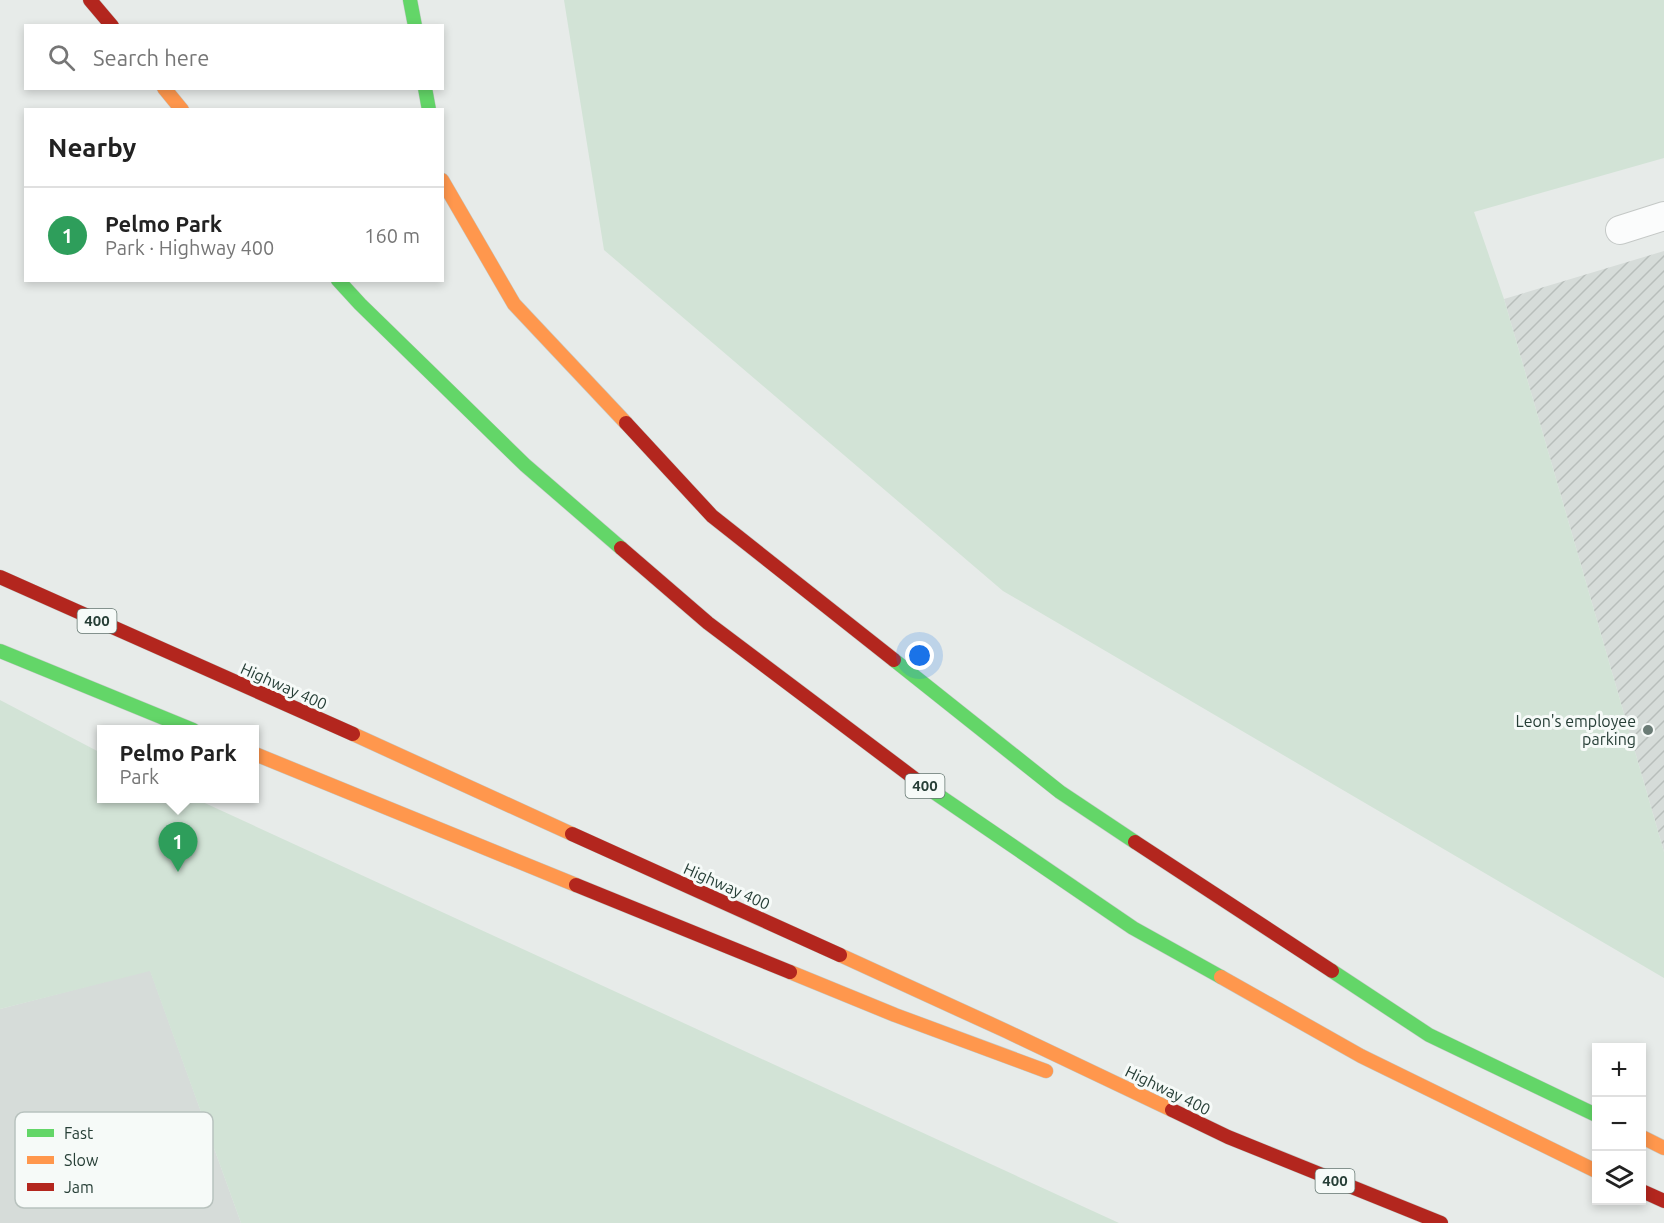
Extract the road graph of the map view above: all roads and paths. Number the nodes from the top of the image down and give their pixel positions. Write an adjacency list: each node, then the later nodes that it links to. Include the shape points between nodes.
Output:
1 (90, 0): 3 (highway)
2 (410, 0): 4 (highway)
3 (110, 24)
4 (414, 24)
5 (166, 90): 7 (highway)
6 (425, 90): 8 (highway)
7 (180, 108)
8 (429, 108)
9 (444, 183): 19 (highway, via 514,304 712,516 1060,792 1429,1035)
10 (1664, 216): 11 (street)
11 (1620, 230)
12 (340, 282): 23 (highway, 400, via 525,465 708,623 912,777 1133,928 1361,1056)
13 (0, 577): 20 (highway, Highway 400 / 400, via 995,1026)
14 (0, 651): 15 (highway)
15 (183, 725)
16 (259, 756): 17 (highway, via 895,1016)
17 (1062, 1076)
18 (1095, 1089): 20 (highway)
19 (1592, 1113)
20 (1228, 1137): 26 (highway, Highway 400 / 400)
21 (1646, 1139): 22 (highway)
22 (1664, 1148)
23 (1592, 1170)
24 (1646, 1193): 25 (highway)
25 (1664, 1201)
26 (1441, 1223)

